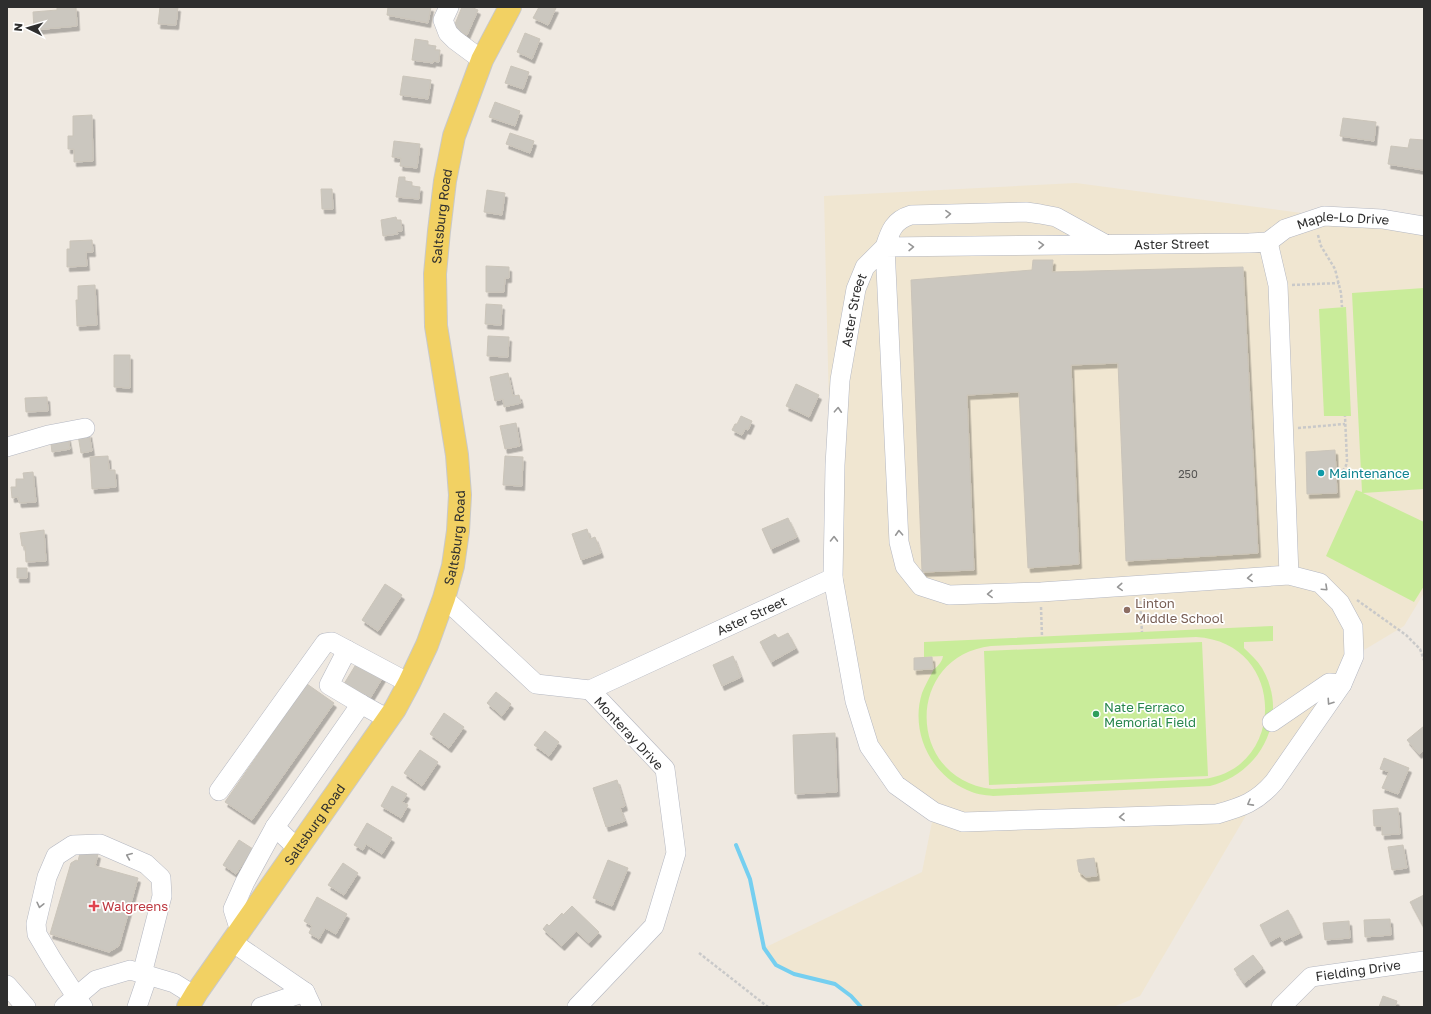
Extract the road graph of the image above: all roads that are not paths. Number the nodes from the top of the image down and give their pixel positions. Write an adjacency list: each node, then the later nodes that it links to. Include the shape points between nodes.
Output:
1 (449, 7): 3 (street, via 443,20 448,33)
2 (510, 7): 3 (main road, Saltsburg Road)
3 (482, 60): 12 (main road, Saltsburg Road, via 454,136 445,181 435,274 436,326 457,455 460,495 453,566)
4 (1424, 226): 5 (street, Maple-Lo Drive, via 1382,219 1324,216 1285,229)
5 (1268, 242): 6 (street, Aster Street); 10 (street, via 1278,286)
6 (1105, 244): 7 (street, Aster Street, one-way to 6); 7 (street, one-way to 6, via 889,234 896,224 902,218 911,215 1026,212 1056,217)
7 (885, 247): 10 (street, one-way to 7, via 1041,592 949,595 921,586 905,566 899,542); 11 (street, Aster Street, one-way to 7, via 840,380 856,289 865,267)
8 (85, 428): 9 (street)
9 (7, 447)
10 (1289, 575): 15 (street, one-way to 15, via 1320,583 1340,602 1353,627 1354,656)
11 (833, 578): 15 (street, one-way to 11, via 1266,792 1244,806 1217,814 964,822 934,812 896,785 869,746 855,701); 16 (street, Aster Street)
12 (444, 598): 14 (main road, Saltsburg Road); 16 (street, via 536,684)
13 (347, 650): 14 (street); 17 (street, via 329,685); 20 (street, via 332,642 326,643)
14 (410, 683): 18 (main road, Saltsburg Road)
15 (1342, 684): 19 (street, via 1329,683)
16 (590, 690): 33 (street, Monteray Drive, via 665,769 676,853 654,926)
17 (361, 704): 18 (street); 21 (street)
18 (388, 719): 22 (main road, Saltsburg Road)
19 (1272, 722)
20 (219, 791)
21 (275, 827): 22 (street); 23 (street, via 233,909)
22 (297, 848): 23 (main road, Saltsburg Road)
23 (236, 937): 27 (street); 28 (main road, Saltsburg Road)
24 (1424, 961): 34 (street, Fielding Drive, via 1311,977)
25 (145, 974): 28 (street, via 174,983); 29 (street, via 130,970 96,980); 29 (street, one-way to 29, via 162,896 161,878 146,864 100,844 73,845 56,856 47,876 36,924 37,934); 31 (street)
26 (7, 985): 30 (street)
27 (308, 1000): 32 (street)
28 (191, 1001)
29 (74, 1003)
30 (26, 1007)
31 (137, 1007)
32 (261, 1007)
33 (577, 1007)
34 (1281, 1007)

